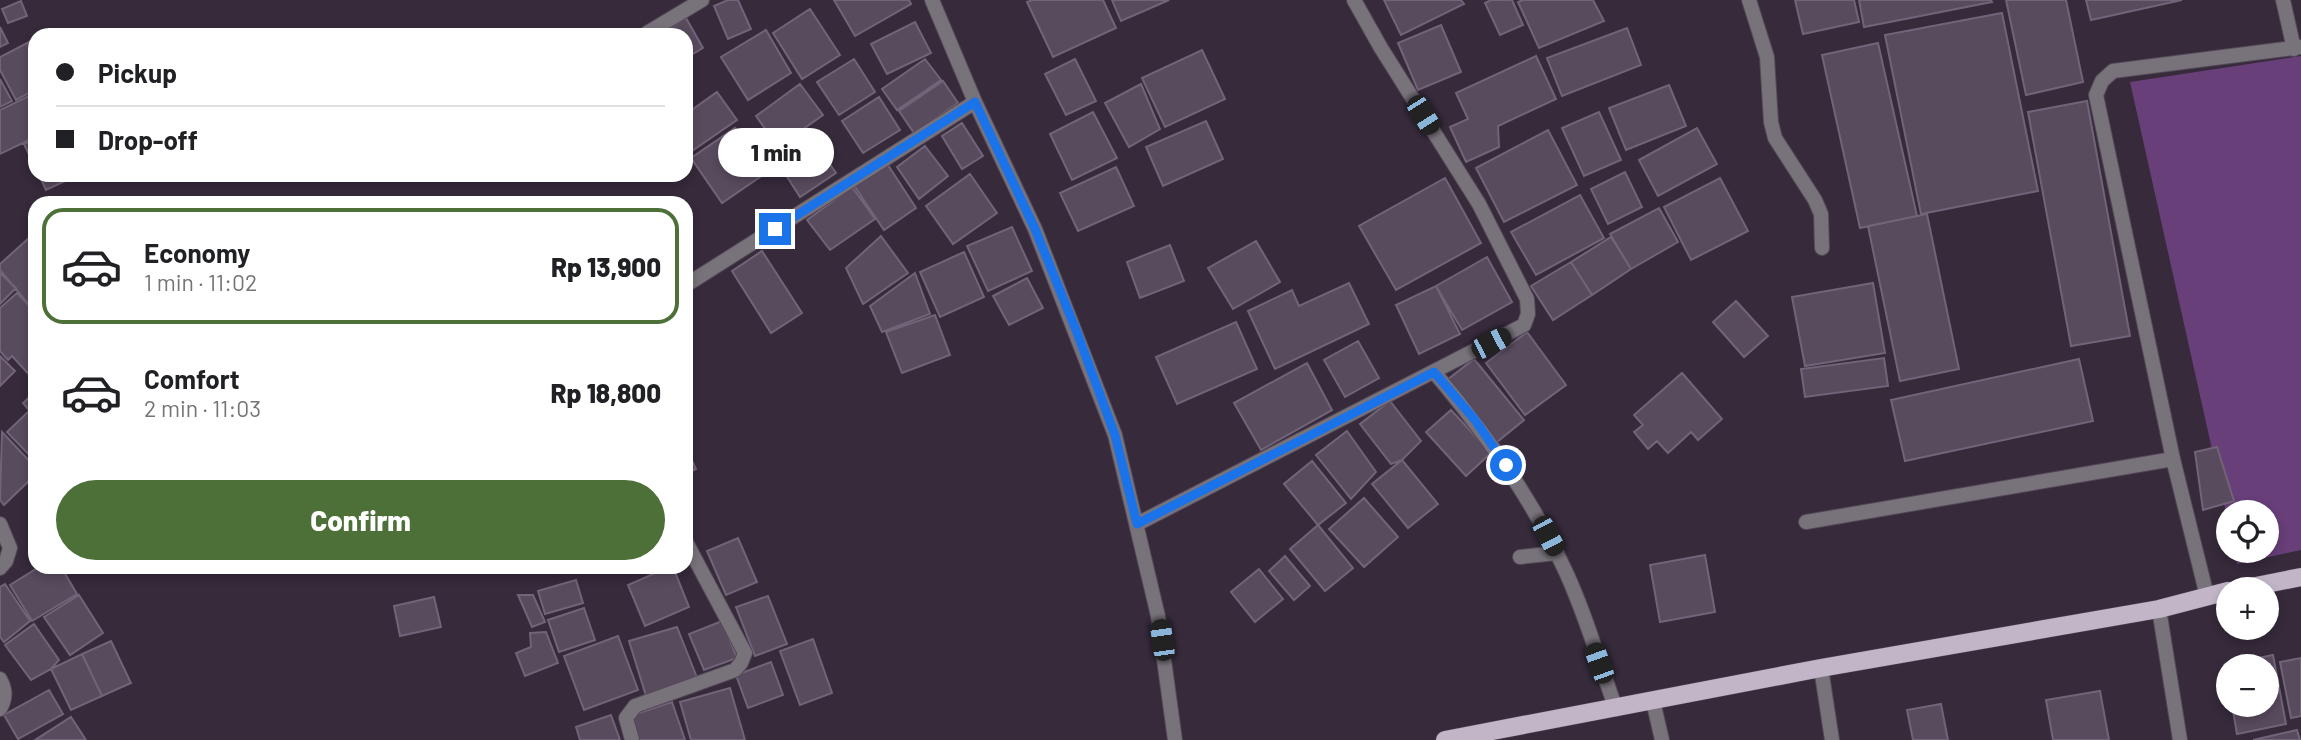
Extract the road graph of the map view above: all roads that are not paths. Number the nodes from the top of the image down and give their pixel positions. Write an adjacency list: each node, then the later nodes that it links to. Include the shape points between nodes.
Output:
1 (702, 0): 6 (street)
2 (932, 0): 8 (street)
3 (1354, 0): 11 (street, via 1479,204 1527,299 1524,325)
4 (1749, 0): 9 (street, via 1768,57 1775,138 1821,214)
5 (2283, 0): 7 (street)
6 (655, 28)
7 (2297, 48): 12 (street, via 2113,71 2096,95)
8 (975, 102): 10 (street); 15 (street, via 1076,330 1115,435)
9 (1822, 248)
10 (693, 281)
11 (1434, 372): 15 (street); 16 (street, via 1475,420)
12 (2173, 459): 13 (street); 23 (street)
13 (1806, 522)
14 (0, 524): 19 (street, via 10,548)
15 (1137, 524): 31 (street, via 1158,616)
16 (1557, 553): 18 (street); 29 (street)
17 (693, 555): 30 (street, via 745,653 734,670 635,706 626,718)
18 (1520, 557)
19 (0, 568)
20 (2301, 577): 21 (main road)
21 (2279, 581)
22 (2216, 594): 23 (main road)
23 (2207, 596): 24 (main road)
24 (2159, 609): 25 (main road); 35 (street)
25 (1821, 668): 27 (main road); 34 (street)
26 (0, 679): 28 (street, via 6,699)
27 (1653, 701): 29 (main road); 33 (street)
28 (0, 709)
29 (1616, 709): 32 (main road)
30 (632, 740)
31 (1175, 740)
32 (1445, 740)
33 (1662, 740)
34 (1832, 740)
35 (2180, 740)

